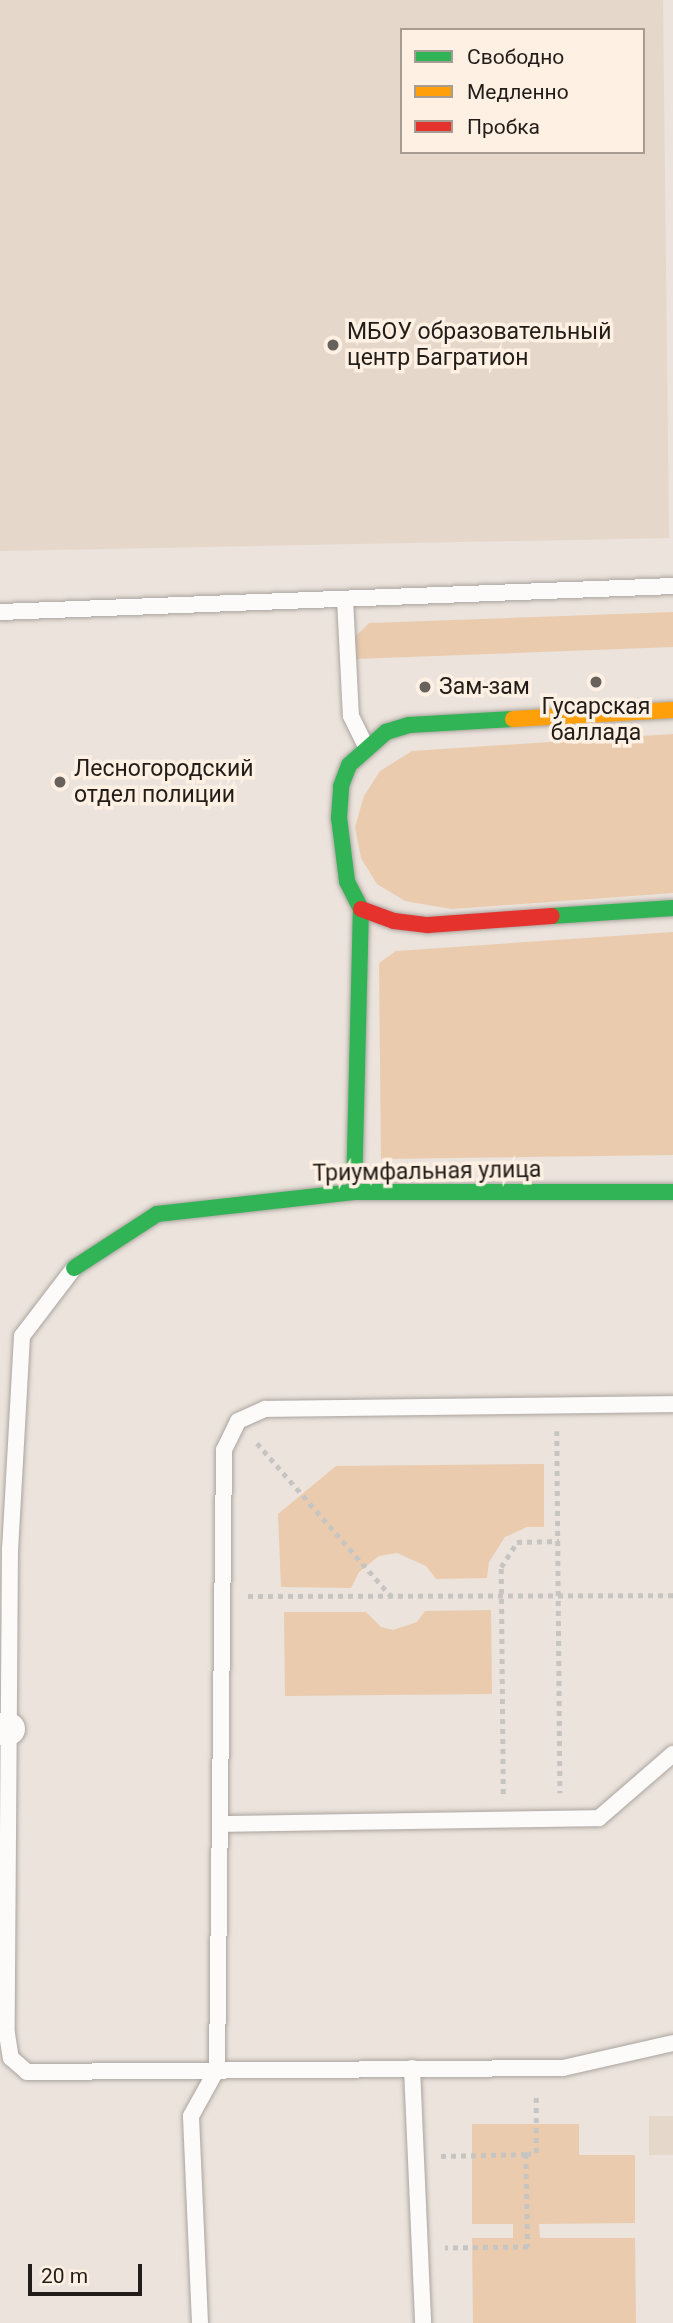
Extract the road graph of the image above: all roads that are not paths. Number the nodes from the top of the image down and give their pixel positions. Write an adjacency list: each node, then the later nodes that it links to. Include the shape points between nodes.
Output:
1 (673, 586): 2 (lane)
2 (345, 599): 3 (lane); 5 (lane, via 351,716)
3 (0, 612)
4 (673, 710): 5 (street, via 410,725 386,732)
5 (366, 747): 7 (street, via 349,765 341,786 339,818 347,881)
6 (673, 908): 7 (street, via 428,925 394,921)
7 (361, 909): 8 (street)
8 (354, 1192): 9 (street, Триумфальная улица); 10 (street, Триумфальная улица, via 158,1214)
9 (673, 1192)
10 (74, 1269): 12 (lane, via 22,1336)
11 (673, 1404): 14 (lane, via 265,1409 238,1421 224,1450)
12 (4, 1729): 17 (lane, via 10,2058 27,2072)
13 (673, 1754): 14 (lane, via 599,1818)
14 (221, 1824): 17 (lane)
15 (673, 2043): 16 (lane, via 598,2063)
16 (412, 2068): 17 (lane); 19 (lane)
17 (217, 2069): 18 (lane, via 191,2116)
18 (201, 2323)
19 (423, 2323)

